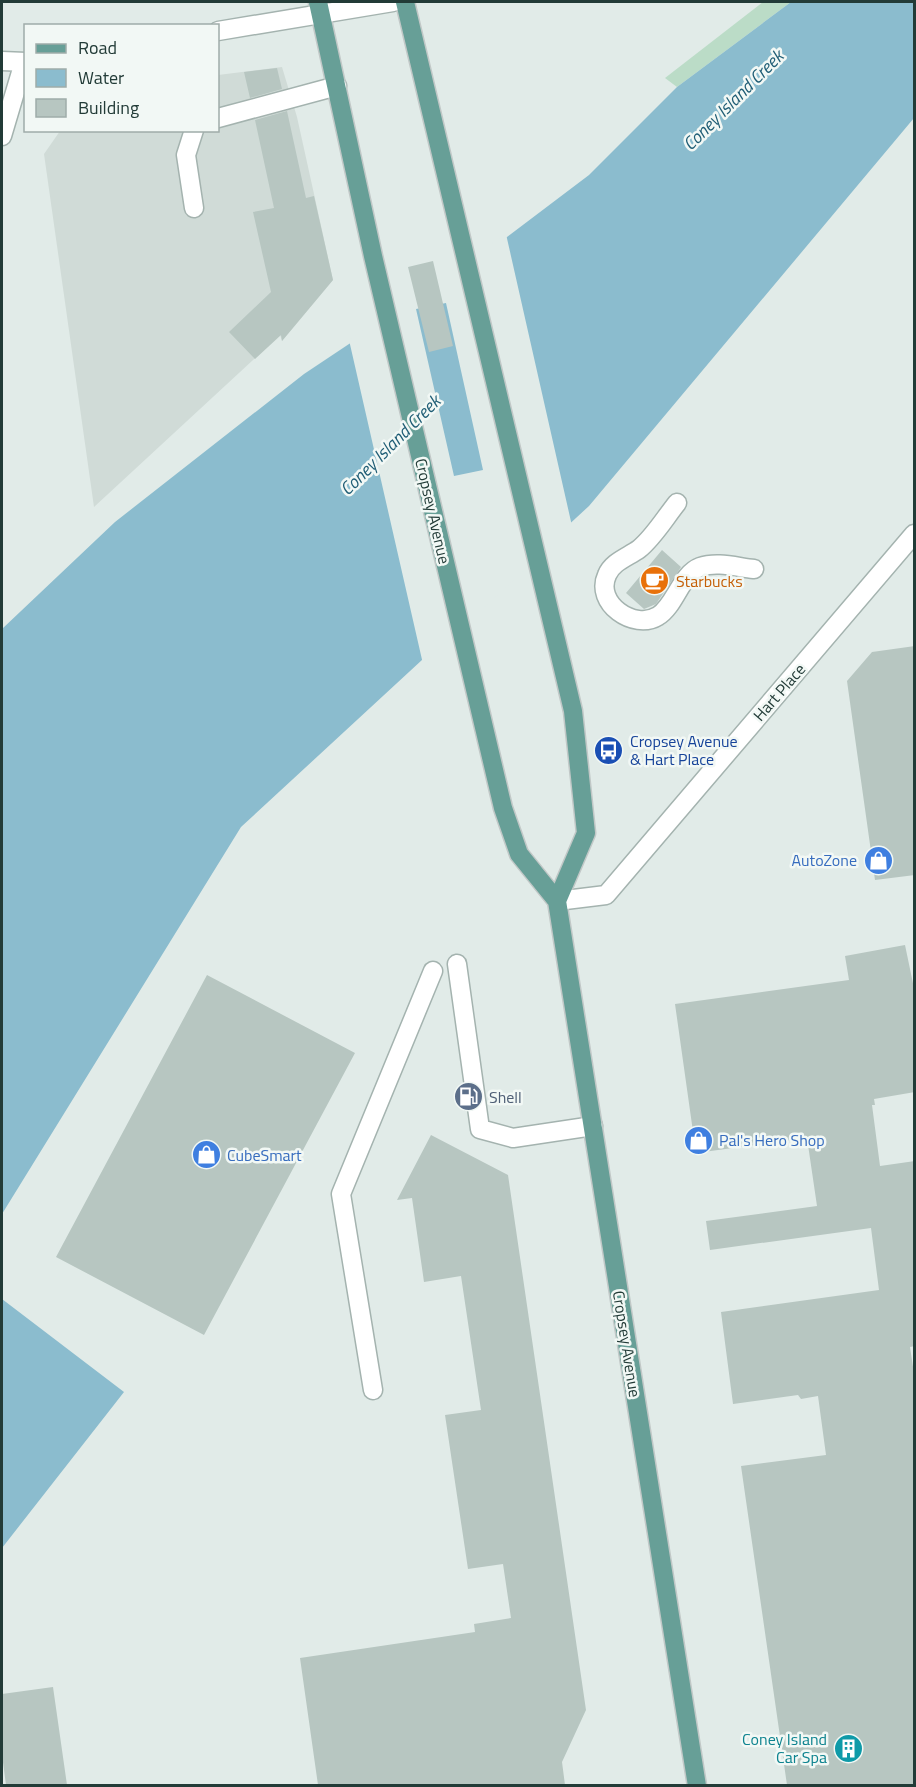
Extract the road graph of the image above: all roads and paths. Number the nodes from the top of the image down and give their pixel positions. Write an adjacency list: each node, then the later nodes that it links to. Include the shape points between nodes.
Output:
1 (393, 2): 3 (street)
2 (405, 2): 16 (main road, via 573,711 586,833)
3 (320, 8): 4 (street); 8 (main road, Cropsey Avenue)
4 (219, 32)
5 (2, 61): 6 (street)
6 (24, 62)
7 (24, 65): 11 (street)
8 (337, 86): 9 (street); 16 (main road, Cropsey Avenue, via 491,764 519,854)
9 (219, 118)
10 (193, 132): 12 (street, via 186,155)
11 (2, 136)
12 (194, 208)
13 (677, 503): 15 (street, via 640,549 606,575 605,589 617,612 629,618 659,616 696,568 712,563)
14 (915, 534): 16 (street, Hart Place, via 606,895)
15 (754, 569)
16 (557, 901): 19 (main road, Cropsey Avenue)
17 (457, 964): 19 (street, via 480,1129 513,1138)
18 (433, 971): 20 (street, via 341,1194)
19 (592, 1126): 21 (main road, Cropsey Avenue)
20 (373, 1390)
21 (697, 1785)

